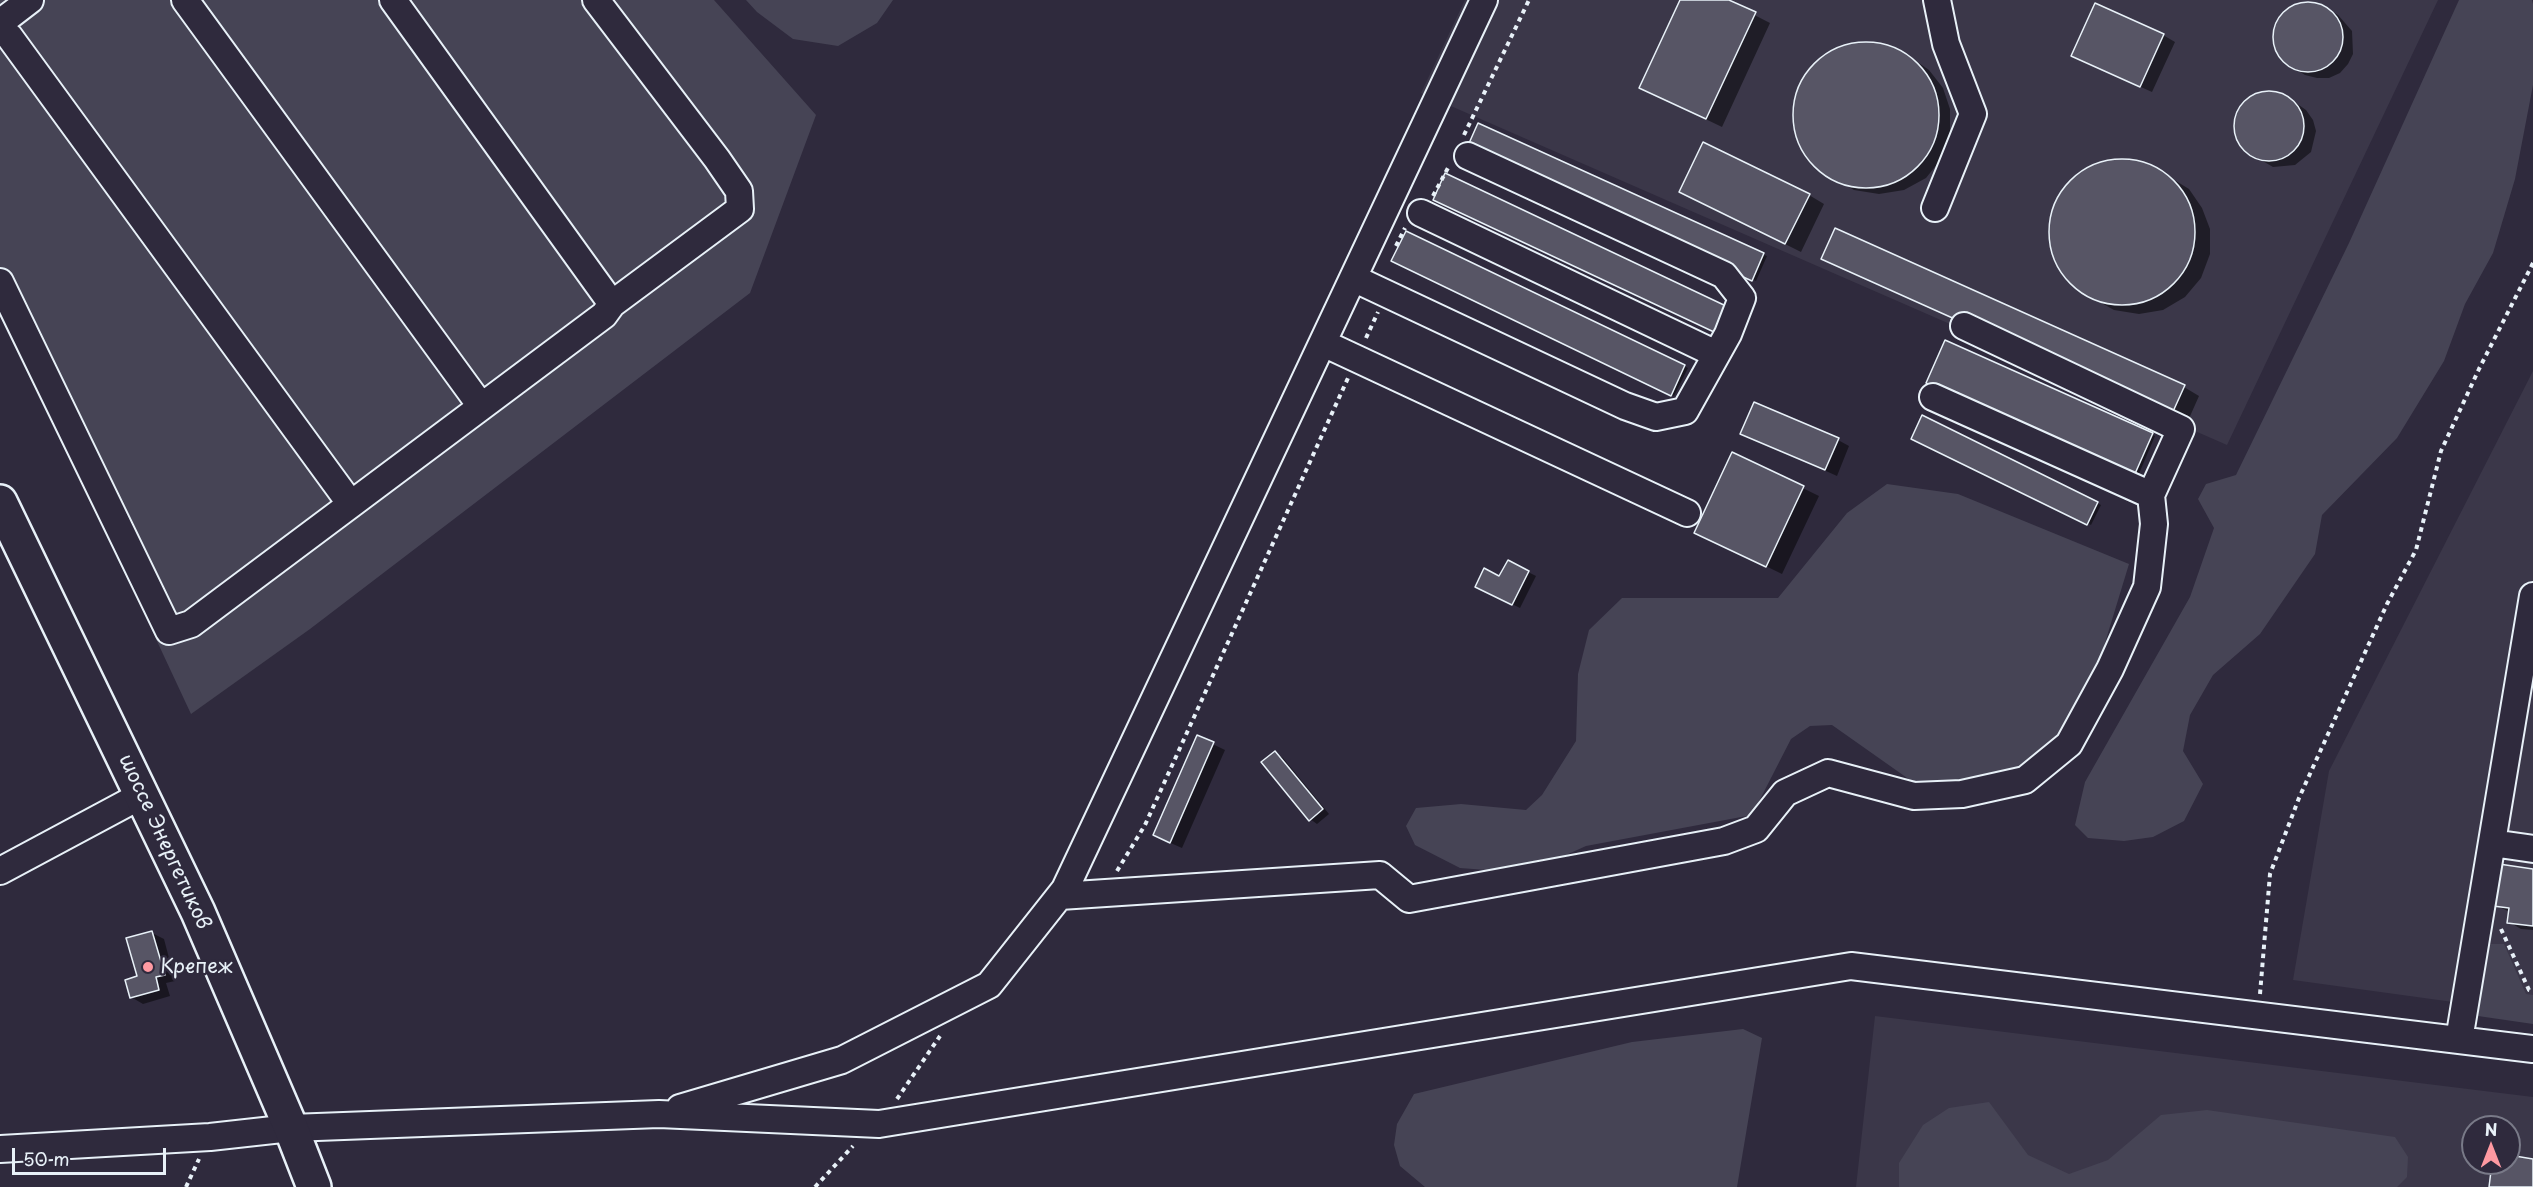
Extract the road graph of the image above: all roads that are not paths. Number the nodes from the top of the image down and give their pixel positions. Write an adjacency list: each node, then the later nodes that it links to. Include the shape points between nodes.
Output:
1 (30, 0): 7 (street)
2 (185, 0): 19 (street)
3 (393, 0): 14 (street)
4 (596, 0): 14 (street, via 717,159 739,191 740,209)
5 (1484, 0): 12 (street)
6 (1937, 0): 10 (street, via 1946,44 1973,114)
7 (0, 23)
8 (0, 30): 22 (street, via 9,36)
9 (1460, 152): 17 (street, via 1724,275 1742,298)
10 (1935, 208)
11 (1421, 213): 17 (street)
12 (1353, 278): 16 (street); 17 (street, via 1656,417 1685,411)
13 (0, 282): 22 (street, via 169,632 190,624)
14 (612, 304): 19 (street, via 604,315)
15 (1964, 326): 20 (street, via 2181,429)
16 (1323, 343): 23 (street); 29 (street)
17 (1716, 354)
18 (1933, 397): 20 (street)
19 (481, 406): 22 (street)
20 (2151, 495): 29 (street, via 2154,524 2147,587 2110,669 2069,744 2025,780 1962,794 1914,796 1828,773 1785,793 1756,829 1724,841 1409,899 1380,875)
21 (0, 502): 25 (main road, шоссе Энергетиков)
22 (350, 503)
23 (1687, 513)
24 (2533, 596): 26 (street)
25 (142, 795): 28 (street); 33 (main road, шоссе Энергетиков, via 198,912)
26 (2492, 843): 27 (street); 30 (street)
27 (2533, 849)
28 (0, 871)
29 (1060, 896): 32 (street, via 989,985 842,1060)
30 (2458, 1040): 31 (street); 32 (street, via 1851,966 879,1124)
31 (2533, 1049)
32 (659, 1114): 33 (street)
33 (291, 1128): 34 (street, via 210,1137); 35 (main road, шоссе Энергетиков)
34 (0, 1149)
35 (314, 1187)

